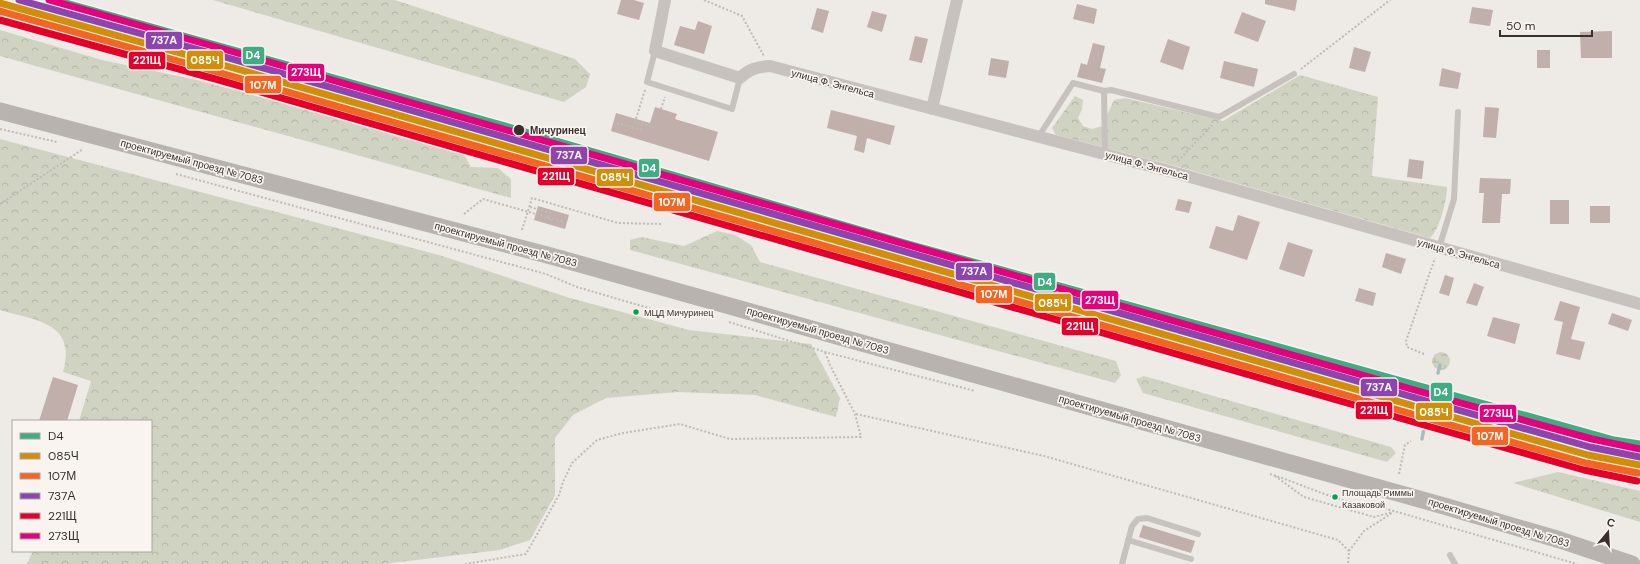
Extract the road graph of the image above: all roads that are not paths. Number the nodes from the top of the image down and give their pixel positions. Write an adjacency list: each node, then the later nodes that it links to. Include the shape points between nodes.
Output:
1 (665, 0): 3 (street)
2 (957, 0): 7 (street)
3 (655, 51): 5 (street); 5 (lane, via 647,82 667,89 732,109)
4 (1294, 74): 6 (lane, via 1219,117 1112,90)
5 (740, 78): 7 (street, улица Ф. Энгельса, via 747,71 770,66)
6 (1104, 91): 10 (lane, via 1073,83); 11 (lane)
7 (932, 109): 10 (street, улица Ф. Энгельса)
8 (0, 111): 20 (main road, проектируемый проезд № 7083, via 559,258 1444,506)
9 (1458, 112): 12 (lane, via 1454,199)
10 (1039, 136): 11 (street, улица Ф. Энгельса)
11 (1105, 154): 12 (street, улица Ф. Энгельса)
12 (1439, 248): 13 (street, улица Ф. Энгельса)
13 (1640, 304)
14 (1198, 534): 15 (lane, via 1142,518 1134,522)
15 (1128, 540): 17 (lane); 18 (lane)
16 (1450, 555): 19 (lane)
17 (1190, 559)
18 (1122, 564)
19 (1455, 564)
20 (1632, 564)

